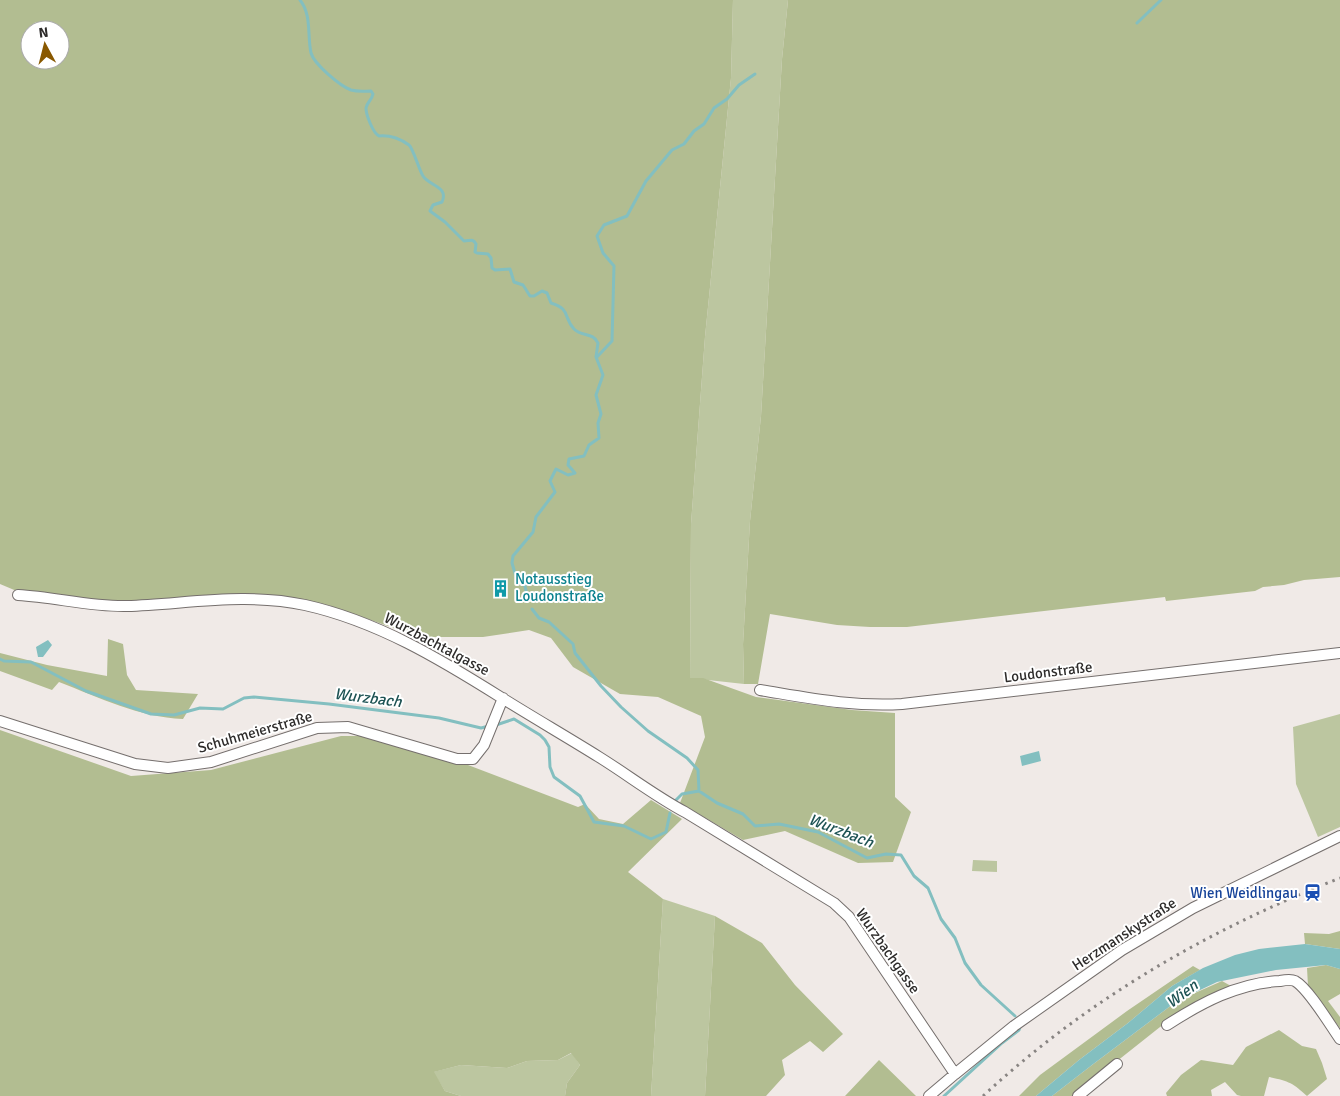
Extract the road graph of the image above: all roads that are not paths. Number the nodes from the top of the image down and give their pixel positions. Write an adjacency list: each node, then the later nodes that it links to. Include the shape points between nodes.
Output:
1 (18, 595): 4 (street, Wurzbachtalgasse, via 126,606 238,599 303,605 343,616 401,639)
2 (1340, 654): 3 (street, Loudonstraße, via 872,706)
3 (760, 690)
4 (503, 698): 5 (street, Schuhmeierstraße, via 484,745 473,759 457,759 348,727 317,728 211,762 168,768 135,764); 6 (street, Wurzbachtalgasse)
5 (0, 721)
6 (664, 801): 11 (street, Wurzbachgasse, via 834,903 848,917)
7 (1340, 836): 11 (street, Herzmanskystraße, via 1177,917 1122,950 1014,1026)
8 (1167, 1025): 9 (street, via 1200,1004 1239,988 1268,981 1292,980 1310,997)
9 (1340, 1039)
10 (1117, 1064): 13 (street)
11 (955, 1074): 12 (street)
12 (929, 1096)
13 (1078, 1096)

